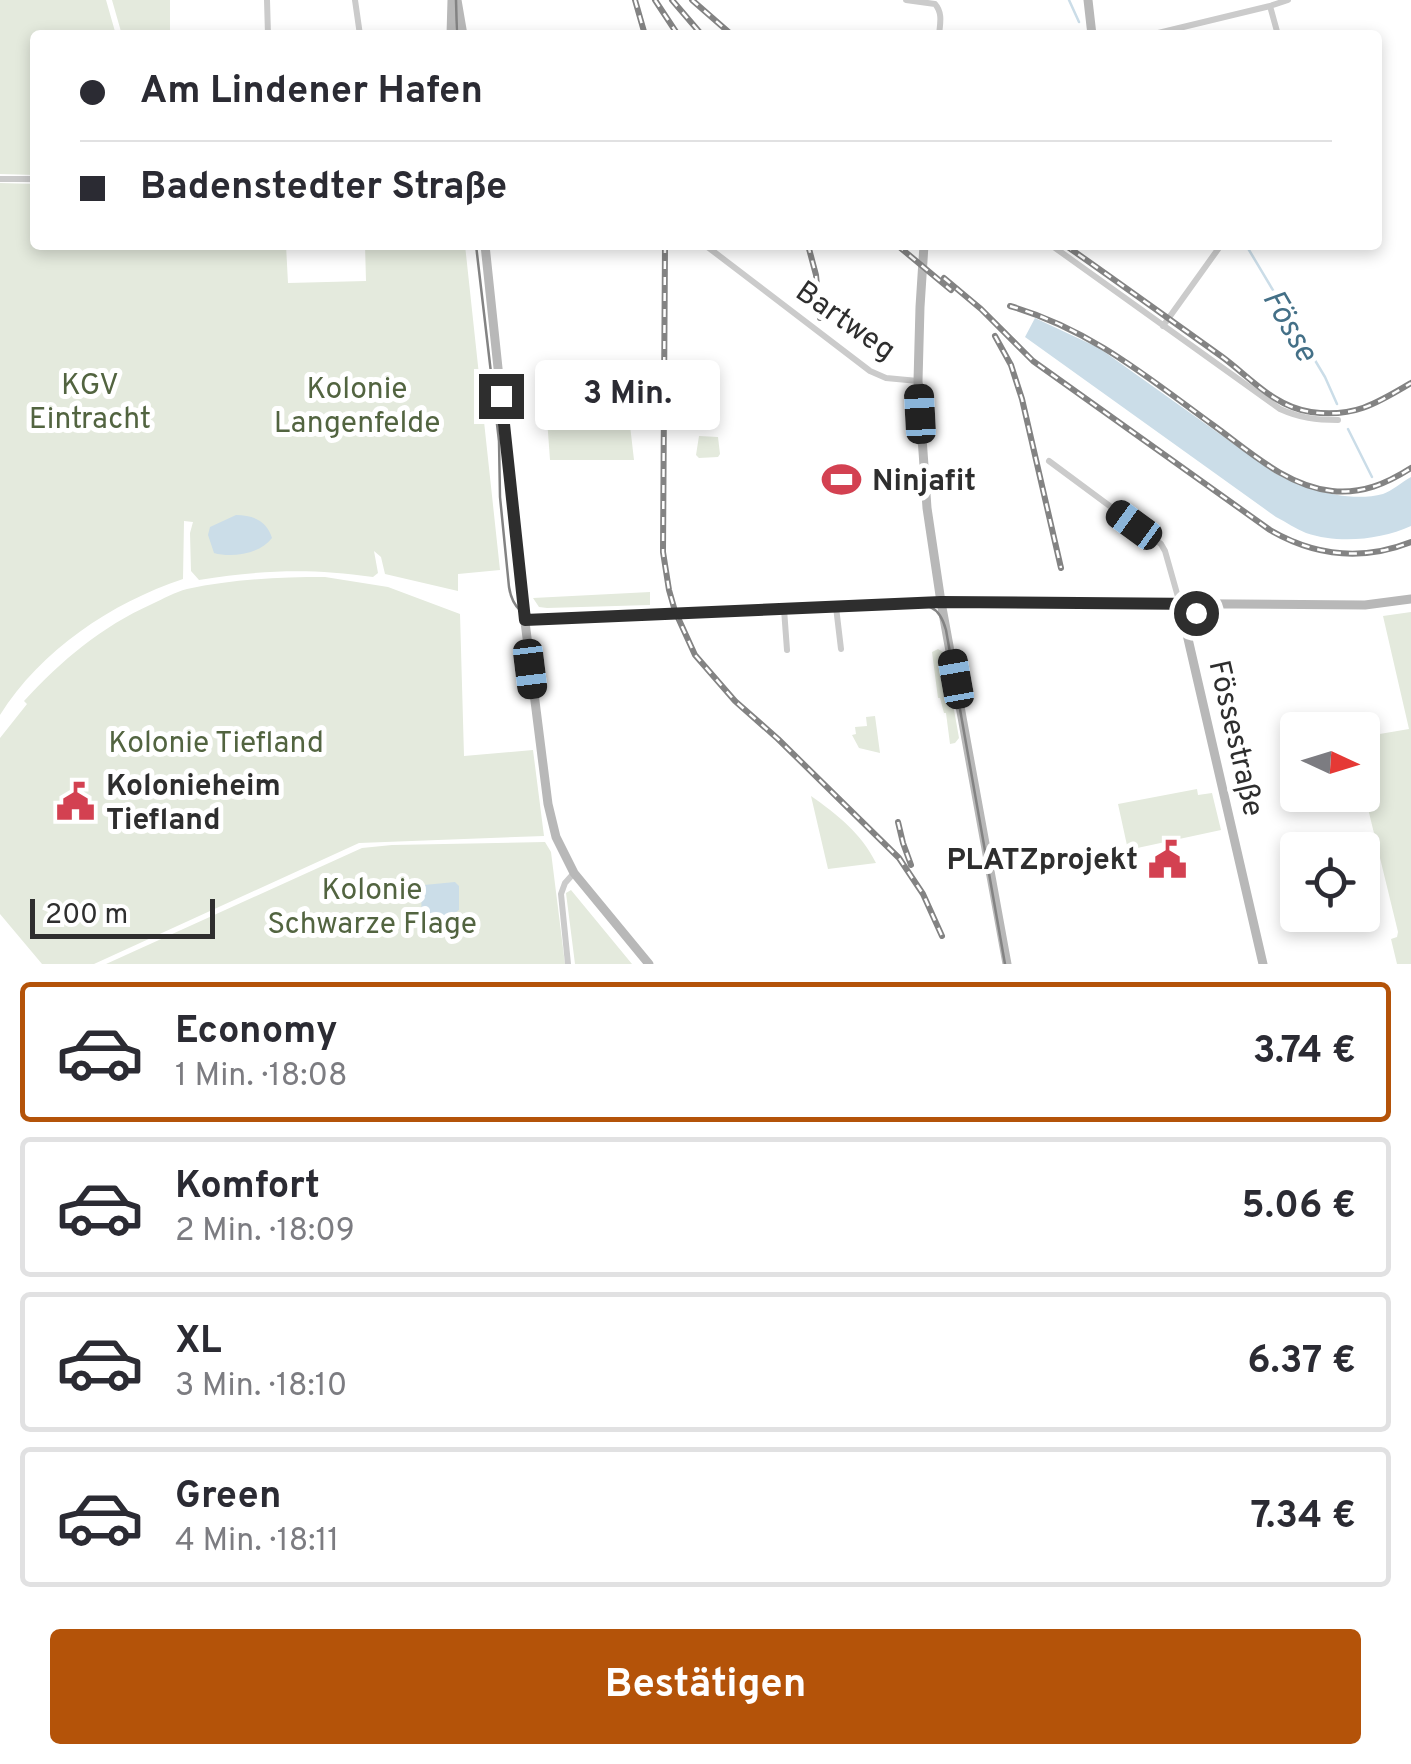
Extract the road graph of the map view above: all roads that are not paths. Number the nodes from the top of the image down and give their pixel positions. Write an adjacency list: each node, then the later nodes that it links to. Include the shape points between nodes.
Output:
1 (268, 0): 8 (street)
2 (355, 0): 9 (street)
3 (455, 0): 10 (street); 11 (street)
4 (906, 0): 12 (street, via 936,4)
5 (1088, 0): 13 (street)
6 (1288, 0): 7 (street)
7 (1270, 6): 14 (street); 15 (street)
8 (268, 30)
9 (359, 30)
10 (452, 30)
11 (461, 30)
12 (940, 30)
13 (1091, 30)
14 (1171, 30)
15 (1277, 30)
16 (0, 179): 17 (street)
17 (30, 180)
18 (486, 250): 33 (street)
19 (712, 250): 24 (street, Bartweg, via 870,371)
20 (924, 250): 24 (street)
21 (1058, 250): 23 (street)
22 (1217, 250): 23 (street)
23 (1163, 326): 25 (street, via 1280,409)
24 (918, 381): 28 (street)
25 (1338, 420)
26 (1049, 461): 29 (street, Fössestraße, via 1160,544)
27 (1411, 600): 30 (street)
28 (941, 602): 29 (street); 31 (street); 40 (street)
29 (1180, 604): 30 (street); 34 (street, Fössestraße)
30 (1205, 604): 34 (street)
31 (836, 606): 32 (street); 35 (street)
32 (784, 608): 33 (street); 36 (street)
33 (525, 620): 37 (street, via 548,804)
34 (1187, 634): 41 (street, Fössestraße)
35 (841, 649)
36 (786, 650)
37 (574, 874): 38 (street, via 562,894); 39 (street)
38 (568, 964)
39 (649, 964)
40 (1007, 964)
41 (1263, 964)

